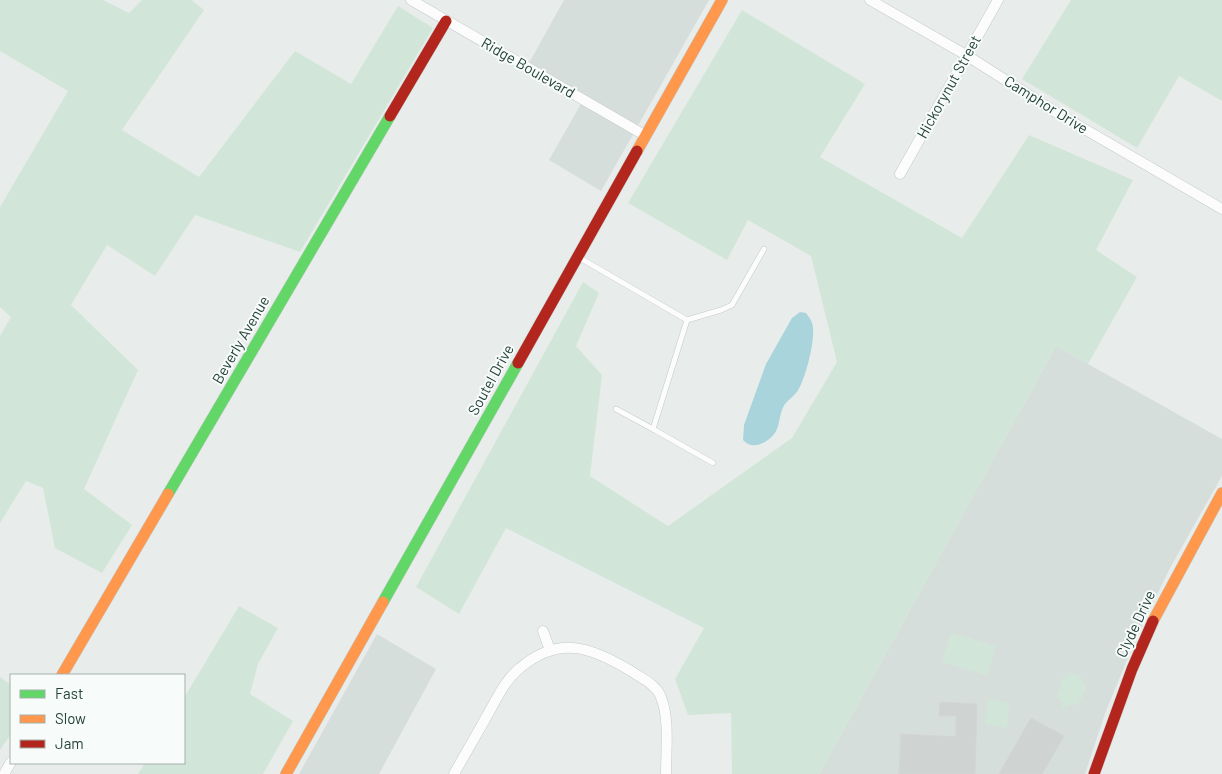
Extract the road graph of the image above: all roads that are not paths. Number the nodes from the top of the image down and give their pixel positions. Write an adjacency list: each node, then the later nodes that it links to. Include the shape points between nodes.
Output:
1 (411, 0): 5 (street, Ridge Boulevard)
2 (722, 0): 7 (street, Soutel Drive)
3 (870, 0): 6 (street, Camphor Drive)
4 (998, 0): 6 (street, Hickorynut Street)
5 (446, 20): 7 (street, Ridge Boulevard); 19 (street, Beverly Avenue)
6 (966, 55): 8 (street, Hickorynut Street); 9 (street, Camphor Drive, via 1057,113)
7 (646, 136): 11 (street, Soutel Drive)
8 (900, 174)
9 (1222, 209)
10 (764, 249): 12 (lane, via 732,305)
11 (578, 256): 12 (lane); 20 (street, Soutel Drive)
12 (687, 320): 14 (lane)
13 (616, 409): 14 (lane)
14 (653, 429): 15 (lane)
15 (712, 463)
16 (1222, 493): 23 (street, Clyde Drive, via 1153,620)
17 (543, 632): 18 (street)
18 (550, 650): 21 (street, via 523,665 505,684); 22 (street, via 560,647 589,650 629,670 659,692 666,715)
19 (63, 674)
20 (286, 774)
21 (454, 774)
22 (666, 774)
23 (1094, 774)

